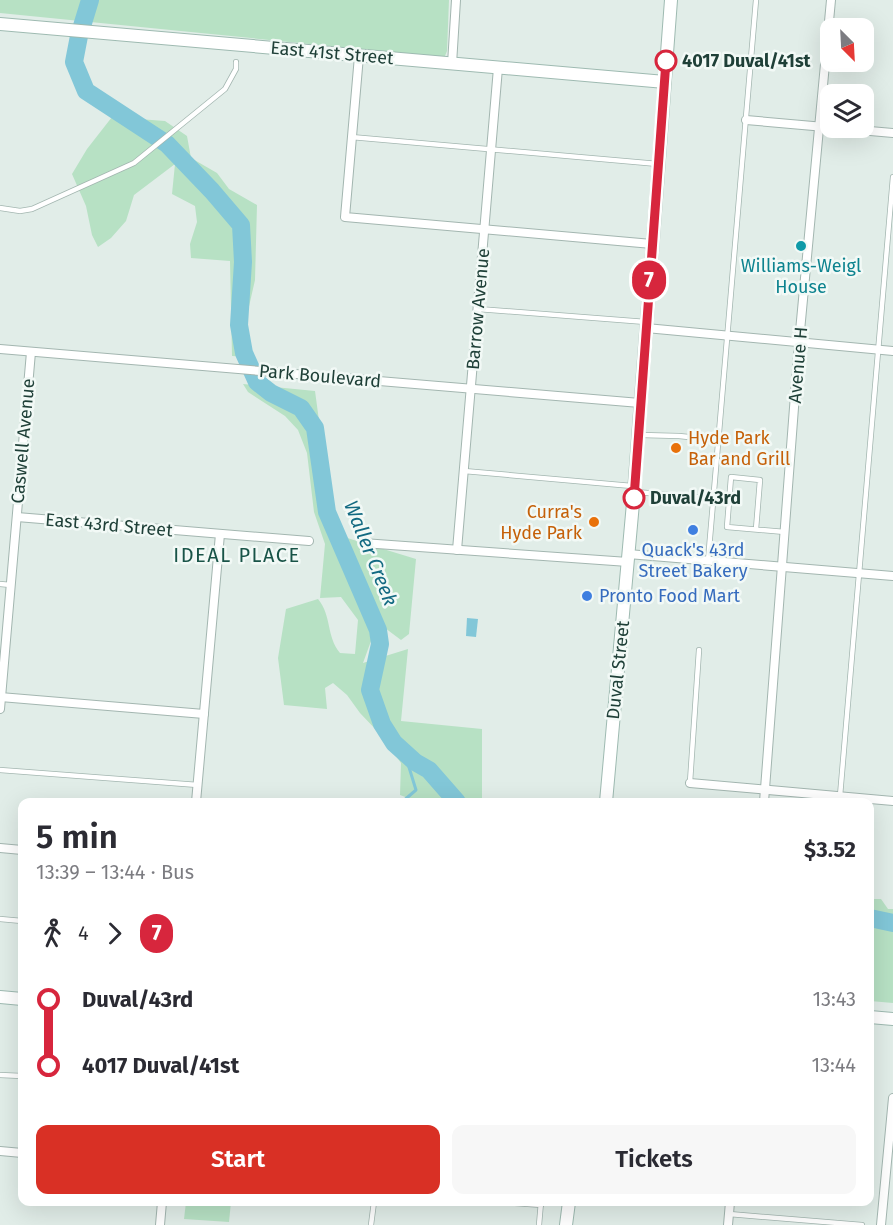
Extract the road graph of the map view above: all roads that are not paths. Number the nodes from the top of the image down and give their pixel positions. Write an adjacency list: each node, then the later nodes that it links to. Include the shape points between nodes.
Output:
1 (456, 0): 8 (street)
2 (671, 0): 10 (street, Duval Street)
3 (756, 0): 12 (lane)
4 (831, 0): 11 (street, Avenue H)
5 (0, 24): 6 (street, East 41st Street)
6 (358, 56): 8 (street, East 41st Street); 16 (street)
7 (236, 62): 20 (lane, via 225,89 134,164 48,204 20,211)
8 (452, 64): 9 (street, East 41st Street)
9 (498, 68): 10 (street, East 41st Street); 17 (street, Barrow Avenue)
10 (665, 82): 18 (street, Duval Street)
11 (824, 84)
12 (746, 120): 13 (street); 25 (lane)
13 (820, 127): 26 (street, Avenue H)
14 (874, 131): 15 (street)
15 (893, 133)
16 (351, 137): 17 (lane); 21 (street, via 345,217)
17 (491, 149): 18 (lane); 21 (street, Barrow Avenue)
18 (658, 164): 22 (street, Duval Street)
19 (893, 177): 28 (lane)
20 (0, 208)
21 (485, 229): 22 (street); 23 (street, Barrow Avenue)
22 (652, 244): 24 (street, Duval Street)
23 (478, 309): 24 (lane); 31 (street, Barrow Avenue)
24 (646, 325): 25 (street); 32 (street, Duval Street)
25 (727, 336): 26 (street); 34 (lane)
26 (799, 342): 28 (street); 41 (street, Avenue H)
27 (0, 349): 30 (street, Park Boulevard)
28 (879, 350): 29 (street); 49 (lane)
29 (893, 351)
30 (31, 352): 31 (street, Park Boulevard); 39 (street, Caswell Avenue)
31 (471, 389): 32 (street, Park Boulevard); 35 (street, Barrow Avenue)
32 (640, 403): 33 (street, Duval Street)
33 (638, 435): 34 (lane); 36 (street, Duval Street)
34 (718, 440): 37 (lane)
35 (464, 471): 36 (lane); 45 (street, Barrow Avenue)
36 (634, 489): 37 (lane); 46 (street, Duval Street)
37 (714, 498): 38 (lane); 47 (lane)
38 (729, 500): 40 (lane, via 727,527); 40 (lane, via 731,477 760,480)
39 (17, 517): 42 (street, East 43rd Street); 52 (street, Caswell Avenue)
40 (756, 529): 41 (lane)
41 (785, 532): 48 (street, Avenue H)
42 (220, 534): 43 (street, East 43rd Street); 56 (street)
43 (309, 541)
44 (363, 543): 45 (street)
45 (457, 550): 46 (street)
46 (628, 558): 47 (street); 63 (street, Duval Street)
47 (708, 561): 48 (street)
48 (782, 567): 49 (street); 60 (street, Avenue H)
49 (860, 573): 50 (street); 61 (lane)
50 (893, 576)
51 (0, 584): 52 (lane)
52 (11, 585): 54 (street, Caswell Avenue)
53 (699, 650): 58 (lane)
54 (1, 697): 55 (street, Caswell Avenue); 56 (street)
55 (0, 709)
56 (204, 714): 59 (street)
57 (0, 770): 59 (lane)
58 (690, 783): 60 (street)
59 (198, 785): 62 (street)
60 (765, 789): 61 (street); 64 (street, Avenue H)
61 (840, 796): 65 (street)
62 (196, 798)
63 (606, 798)
64 (764, 798)
65 (861, 798)
66 (874, 799): 67 (street)
67 (893, 801)
68 (0, 848): 69 (street)
69 (18, 850)
70 (0, 919): 71 (lane)
71 (18, 921)
72 (0, 997): 73 (street)
73 (18, 999)
74 (874, 1017): 75 (street)
75 (893, 1019)
76 (0, 1075): 77 (lane)
77 (18, 1076)
78 (893, 1098): 93 (street)
79 (0, 1151): 80 (street)
80 (18, 1153)
81 (162, 1206): 87 (street)
82 (373, 1206): 88 (lane)
83 (541, 1206): 89 (lane)
84 (568, 1206): 90 (street)
85 (730, 1206): 86 (street)
86 (729, 1214): 91 (street); 92 (lane)
87 (160, 1225)
88 (371, 1225)
89 (539, 1225)
90 (566, 1225)
91 (728, 1225)
92 (862, 1225)
93 (881, 1225)

